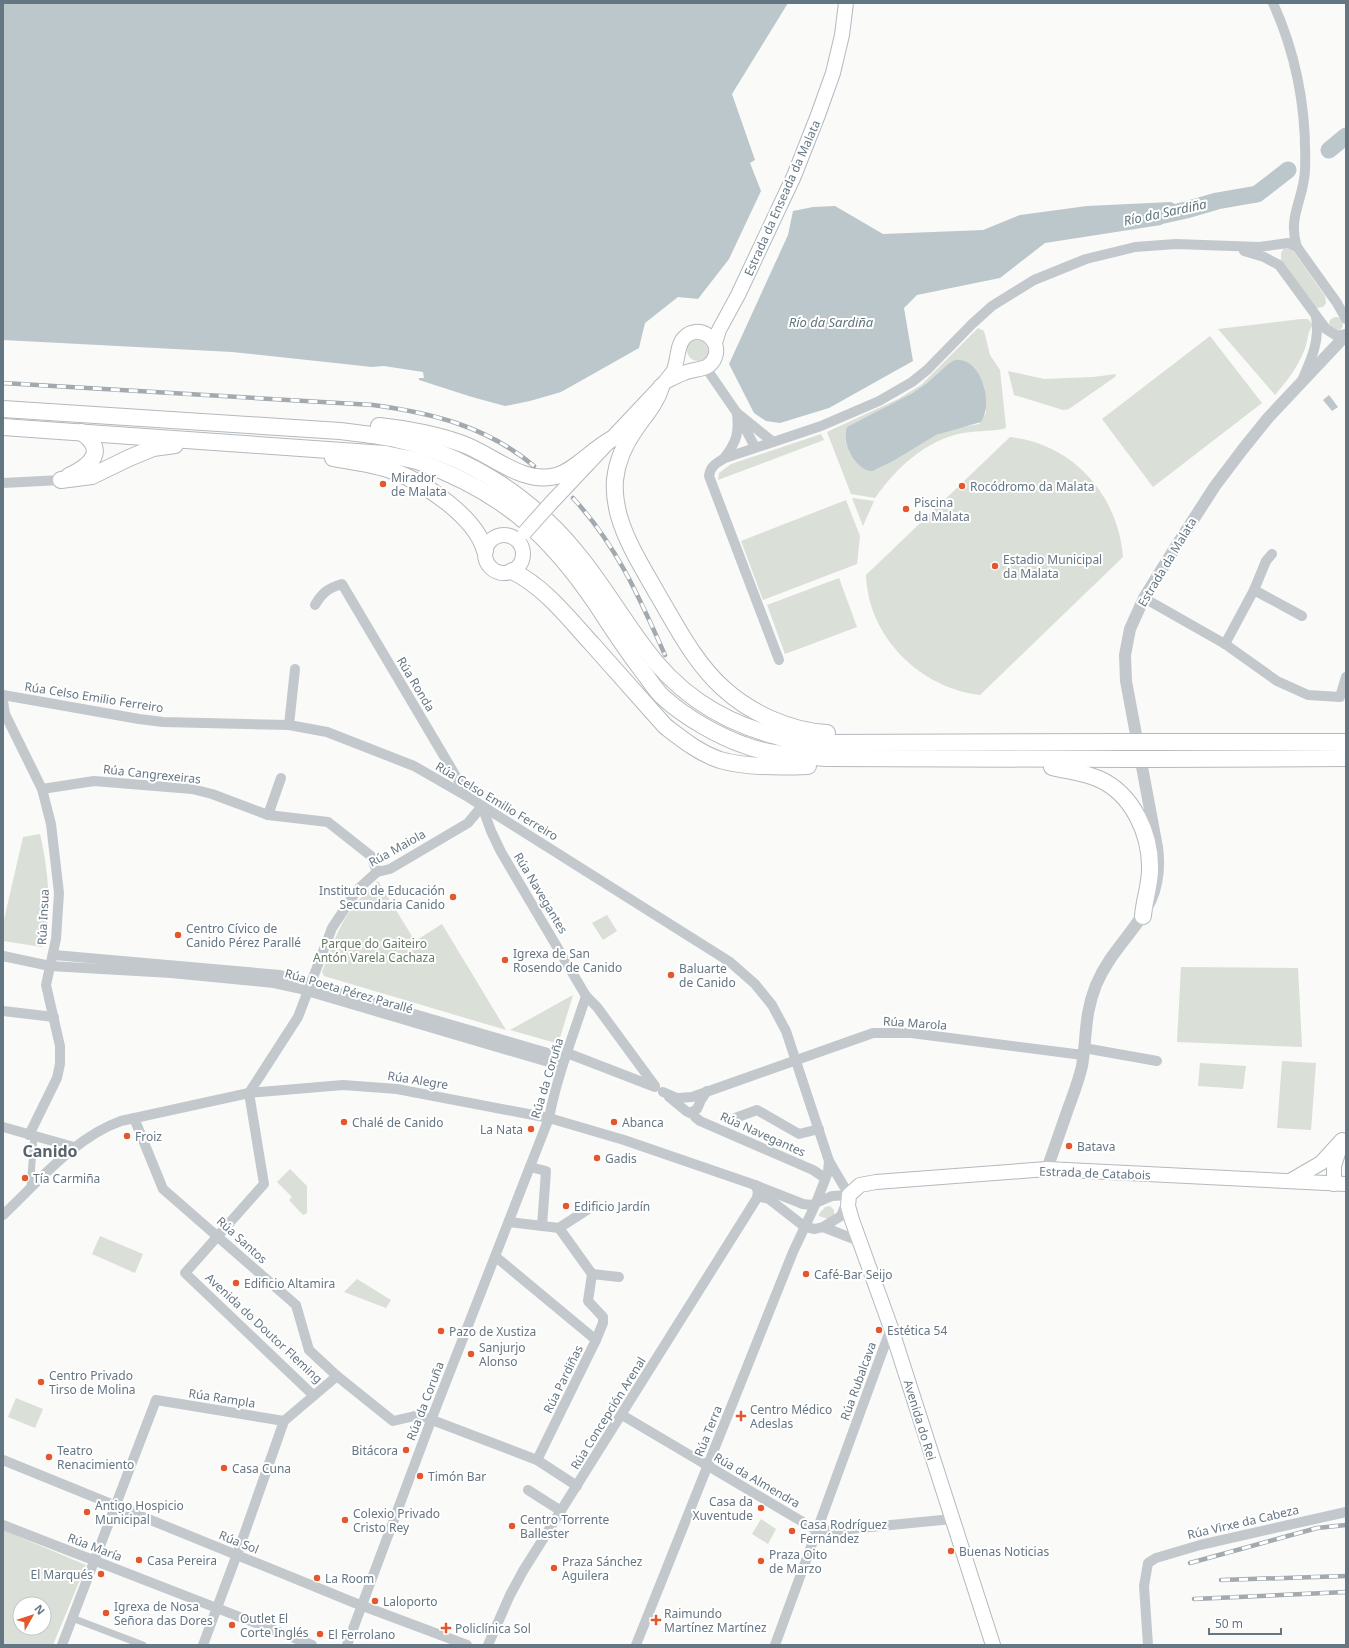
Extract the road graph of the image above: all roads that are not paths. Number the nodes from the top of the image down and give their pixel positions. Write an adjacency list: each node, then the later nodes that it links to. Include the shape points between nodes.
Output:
1 (846, 3): 7 (main road, Estrada da Enseada da Malata, via 833,73 818,115 794,176 738,295)
2 (1273, 3): 4 (street, via 1294,61 1304,121 1304,182 1293,226)
3 (1223, 245): 4 (street, via 1259,247 1288,243); 6 (street, via 1264,257 1279,265); 23 (street, via 1146,246 1096,256 1052,272 1015,291 985,312 927,370 905,386 853,413)
4 (1297, 247): 5 (street)
5 (1342, 305): 8 (street)
6 (1316, 317): 10 (street, via 1333,335); 14 (street, via 1317,343)
7 (724, 318): 9 (main road, Estrada da Enseada da Malata); 11 (main road, Estrada da Enseada da Malata)
8 (1346, 318)
9 (698, 332): 11 (main road, via 709,336); 12 (main road, via 683,338)
10 (1346, 334): 14 (street, Estrada da Malata)
11 (715, 342): 13 (main road, via 715,359)
12 (679, 354): 13 (main road, via 684,364); 15 (main road, via 673,371)
13 (700, 369): 15 (main road, via 683,373); 17 (street)
14 (1302, 382): 34 (street, Estrada da Malata, via 1268,418 1215,486)
15 (663, 385): 21 (main road); 44 (highway, via 654,404 625,447 618,464 615,497 619,516 634,552 700,664 724,689 751,709 778,722 810,732 887,738)
16 (3, 409): 18 (highway)
17 (737, 413): 23 (street); 25 (street); 26 (street, via 737,437)
18 (212, 422): 21 (highway, via 326,421 422,432 462,443 515,471 542,478 556,476 571,469 600,445); 44 (highway, via 340,431 391,438 462,462 513,491 564,537 586,563 644,648 674,684 710,710 753,730 795,741)
19 (3, 427): 20 (highway)
20 (81, 432): 22 (highway); 27 (highway, via 90,438 94,445 92,460 83,470)
21 (612, 439): 29 (main road, bridge)
22 (204, 440): 24 (highway); 27 (highway, via 153,448 92,476)
23 (773, 442): 25 (street)
24 (291, 446): 30 (highway, via 393,471 426,487 469,523 478,533); 47 (highway, via 385,454 419,462 475,486 502,503 535,529 560,555 630,656 663,698 697,723 745,746 788,755)
25 (755, 447): 26 (street)
26 (725, 458): 38 (street, via 713,467 709,476)
27 (61, 480): 28 (street)
28 (3, 483)
29 (521, 536): 30 (main road, via 501,536 491,541); 32 (main road, via 522,557 517,568)
30 (485, 551): 32 (main road, via 490,567 500,572)
31 (1272, 554): 33 (street)
32 (512, 571): 47 (highway, via 535,586 564,613 665,726 700,751 720,760 746,764 798,766 884,764)
33 (1254, 590): 36 (street); 37 (street)
34 (1144, 598): 37 (street); 55 (street, Estrada da Malata, via 1130,629 1125,669 1129,704 1159,863 1155,892)
35 (315, 605): 51 (street, Rúa Ronda, via 328,589 342,584)
36 (1302, 616)
37 (1225, 644): 40 (street, via 1277,681 1308,695 1340,697)
38 (779, 660)
39 (295, 669): 43 (street)
40 (1346, 677)
41 (3, 695): 43 (street, Rúa Celso Emilio Ferreiro, via 163,722)
42 (3, 701): 50 (street, Rúa Insua, via 5,714)
43 (289, 725): 51 (street, Rúa Celso Emilio Ferreiro, via 327,732 414,766)
44 (904, 742): 45 (highway, bridge)
45 (1346, 742)
46 (1346, 758): 48 (highway, bridge)
47 (917, 759): 48 (highway)
48 (1031, 760): 55 (highway, via 1101,780 1126,800 1147,840 1150,872)
49 (281, 778): 53 (street)
50 (42, 789): 53 (street, Rúa Cangrexeiras, via 94,781 192,789); 56 (street, Rúa Insua, via 51,824 59,894)
51 (468, 797): 52 (street, Rúa Celso Emilio Ferreiro)
52 (482, 806): 54 (street, Rúa Maiola, via 468,823 390,868); 60 (street, Rúa Navegantes, via 501,852); 65 (street, Rúa Celso Emilio Ferreiro, via 741,970 772,1005 786,1031)
53 (268, 815): 54 (street, Rúa Cangrexeiras, via 328,822 371,856)
54 (377, 872): 59 (street, Rúa Maiola, via 357,890 332,928)
55 (1143, 916): 63 (street, Estrada da Malata, via 1117,950 1097,984 1087,1011)
56 (54, 955): 58 (street, Rúa Insua); 59 (street, Rúa Poeta Pérez Parallé, via 280,975)
57 (3, 956): 58 (street, Rúa Poeta Pérez Parallé)
58 (50, 966): 59 (street, Rúa Poeta Pérez Parallé, via 171,973 266,982 297,988); 62 (street, Rúa Insua, via 46,986)
59 (309, 987): 64 (street, Rúa Poeta Pérez Parallé); 68 (street, Rúa Maiola, via 298,1017)
60 (586, 996): 64 (street, Rúa da Coruña); 67 (street, Rúa Navegantes)
61 (3, 1010): 62 (street)
62 (54, 1017): 75 (street, Rúa Insua, via 60,1046 60,1064 57,1078)
63 (1084, 1051): 65 (street, Rúa Marola, via 911,1033 873,1033); 66 (street, Rúa Marola); 81 (street, Estrada da Malata, via 1078,1079)
64 (565, 1059): 67 (street, Rúa Navegantes); 71 (street, Rúa da Coruña)
65 (796, 1060): 69 (street, Rúa Marola, via 707,1091); 74 (street, Rúa Celso Emilio Ferreiro)
66 (1157, 1061)
67 (659, 1089): 69 (street, Rúa Navegantes)
68 (249, 1093): 70 (street, Rúa Alegre); 71 (street, Rúa Alegre, via 343,1084 398,1089); 98 (street, via 264,1184)
69 (690, 1104): 82 (street, Rúa Navegantes, via 695,1117 700,1121 813,1170)
70 (134, 1118): 77 (street, Rúa Alegre, via 105,1126); 98 (street, Rúa Santos, via 163,1189)
71 (549, 1118): 80 (street, Rúa da Coruña); 86 (street, Rúa Alegre, via 624,1140)
72 (735, 1118): 74 (street, via 757,1110 799,1134)
73 (3, 1127): 75 (street)
74 (819, 1129): 78 (street, Rúa Celso Emilio Ferreiro)
75 (31, 1136): 77 (street); 87 (street)
76 (1344, 1136): 79 (main road); 85 (main road, via 1334,1166)
77 (74, 1147): 87 (street, Rúa Alegre)
78 (829, 1161): 82 (street); 88 (street, Rúa Celso Emilio Ferreiro)
79 (1321, 1163): 83 (main road); 84 (main road, via 1317,1176)
80 (530, 1167): 93 (street, Rúa da Coruña); 94 (street, via 546,1171)
81 (1047, 1170): 83 (main road, Estrada de Catabois); 88 (main road, Estrada de Catabois, via 876,1182 860,1186)
82 (825, 1178): 90 (street)
83 (1289, 1181): 84 (main road, Estrada de Catabois)
84 (1319, 1183): 85 (main road, Estrada de Catabois)
85 (1340, 1184)
86 (755, 1185): 89 (street); 90 (street, Rúa Alegre, via 804,1204)
87 (30, 1189): 92 (street, Rúa Alegre)
88 (849, 1195): 90 (street, via 832,1196); 96 (street, via 841,1216); 99 (main road, Avenida do Rei, via 849,1212)
89 (758, 1198): 95 (street, via 769,1199); 107 (street, Rúa Concepción Arenal)
90 (816, 1203): 95 (street, Rúa Terra)
91 (596, 1204): 97 (street)
92 (3, 1215)
93 (509, 1222): 94 (street); 100 (street, Rúa da Coruña)
94 (542, 1226): 97 (street)
95 (805, 1226): 96 (street, via 815,1229); 112 (street, Rúa Terra)
96 (824, 1227): 99 (street)
97 (559, 1228): 101 (street)
98 (218, 1236): 105 (street, Rúa Santos, via 296,1305 309,1350); 106 (street, Avenida do Doutor Fleming, via 185,1273)
99 (859, 1240): 103 (main road, Avenida do Rei)
100 (496, 1257): 104 (street, Rúa Pardiñas); 108 (street, Rúa da Coruña)
101 (592, 1274): 102 (street); 104 (street, via 588,1301 601,1314 603,1323)
102 (619, 1277)
103 (891, 1328): 118 (main road, Avenida do Rei); 120 (street, Rúa Rubalcava)
104 (596, 1340): 111 (street, Rúa Pardiñas)
105 (337, 1376): 106 (street, Avenida do Doutor Fleming); 108 (street, Avenida do Doutor Fleming, via 393,1421 419,1415)
106 (313, 1396): 109 (street)
107 (622, 1415): 112 (street, Rúa da Almendra); 113 (street, Rúa Concepción Arenal)
108 (431, 1420): 111 (street, Avenida do Doutor Fleming); 123 (street, Rúa da Coruña)
109 (284, 1421): 115 (street, Rúa Rampla, via 156,1400); 121 (street)
110 (3, 1460): 115 (street, Rúa Sol)
111 (537, 1460): 113 (street, Avenida do Doutor Fleming)
112 (708, 1466): 120 (street, Rúa da Almendra); 133 (street, Rúa Terra)
113 (577, 1486): 116 (street, Rúa Concepción Arenal)
114 (528, 1490): 116 (street)
115 (115, 1506): 121 (street, Rúa Sol); 122 (street)
116 (561, 1511): 132 (street, Rúa Concepción Arenal, via 510,1595)
117 (1346, 1512): 136 (street, Rúa Virxe da Cabeza, via 1200,1545 1156,1558 1148,1563 1144,1586)
118 (952, 1519): 120 (street); 135 (main road, Avenida do Rei)
119 (3, 1525): 122 (street, Rúa María)
120 (818, 1531): 134 (street, Rúa Rubalcava)
121 (237, 1555): 123 (street, Rúa Sol); 124 (street)
122 (94, 1560): 124 (street, Rúa María); 125 (street)
123 (362, 1606): 130 (street, Rúa da Coruña); 131 (street, Rúa Sol)
124 (217, 1608): 128 (street); 129 (street, Rúa María)
125 (72, 1618): 126 (street); 127 (street)
126 (62, 1645)
127 (143, 1645)
128 (203, 1645)
129 (312, 1645)
130 (347, 1645)
131 (467, 1645)
132 (488, 1645)
133 (636, 1645)
134 (775, 1645)
135 (993, 1645)
136 (1148, 1645)

